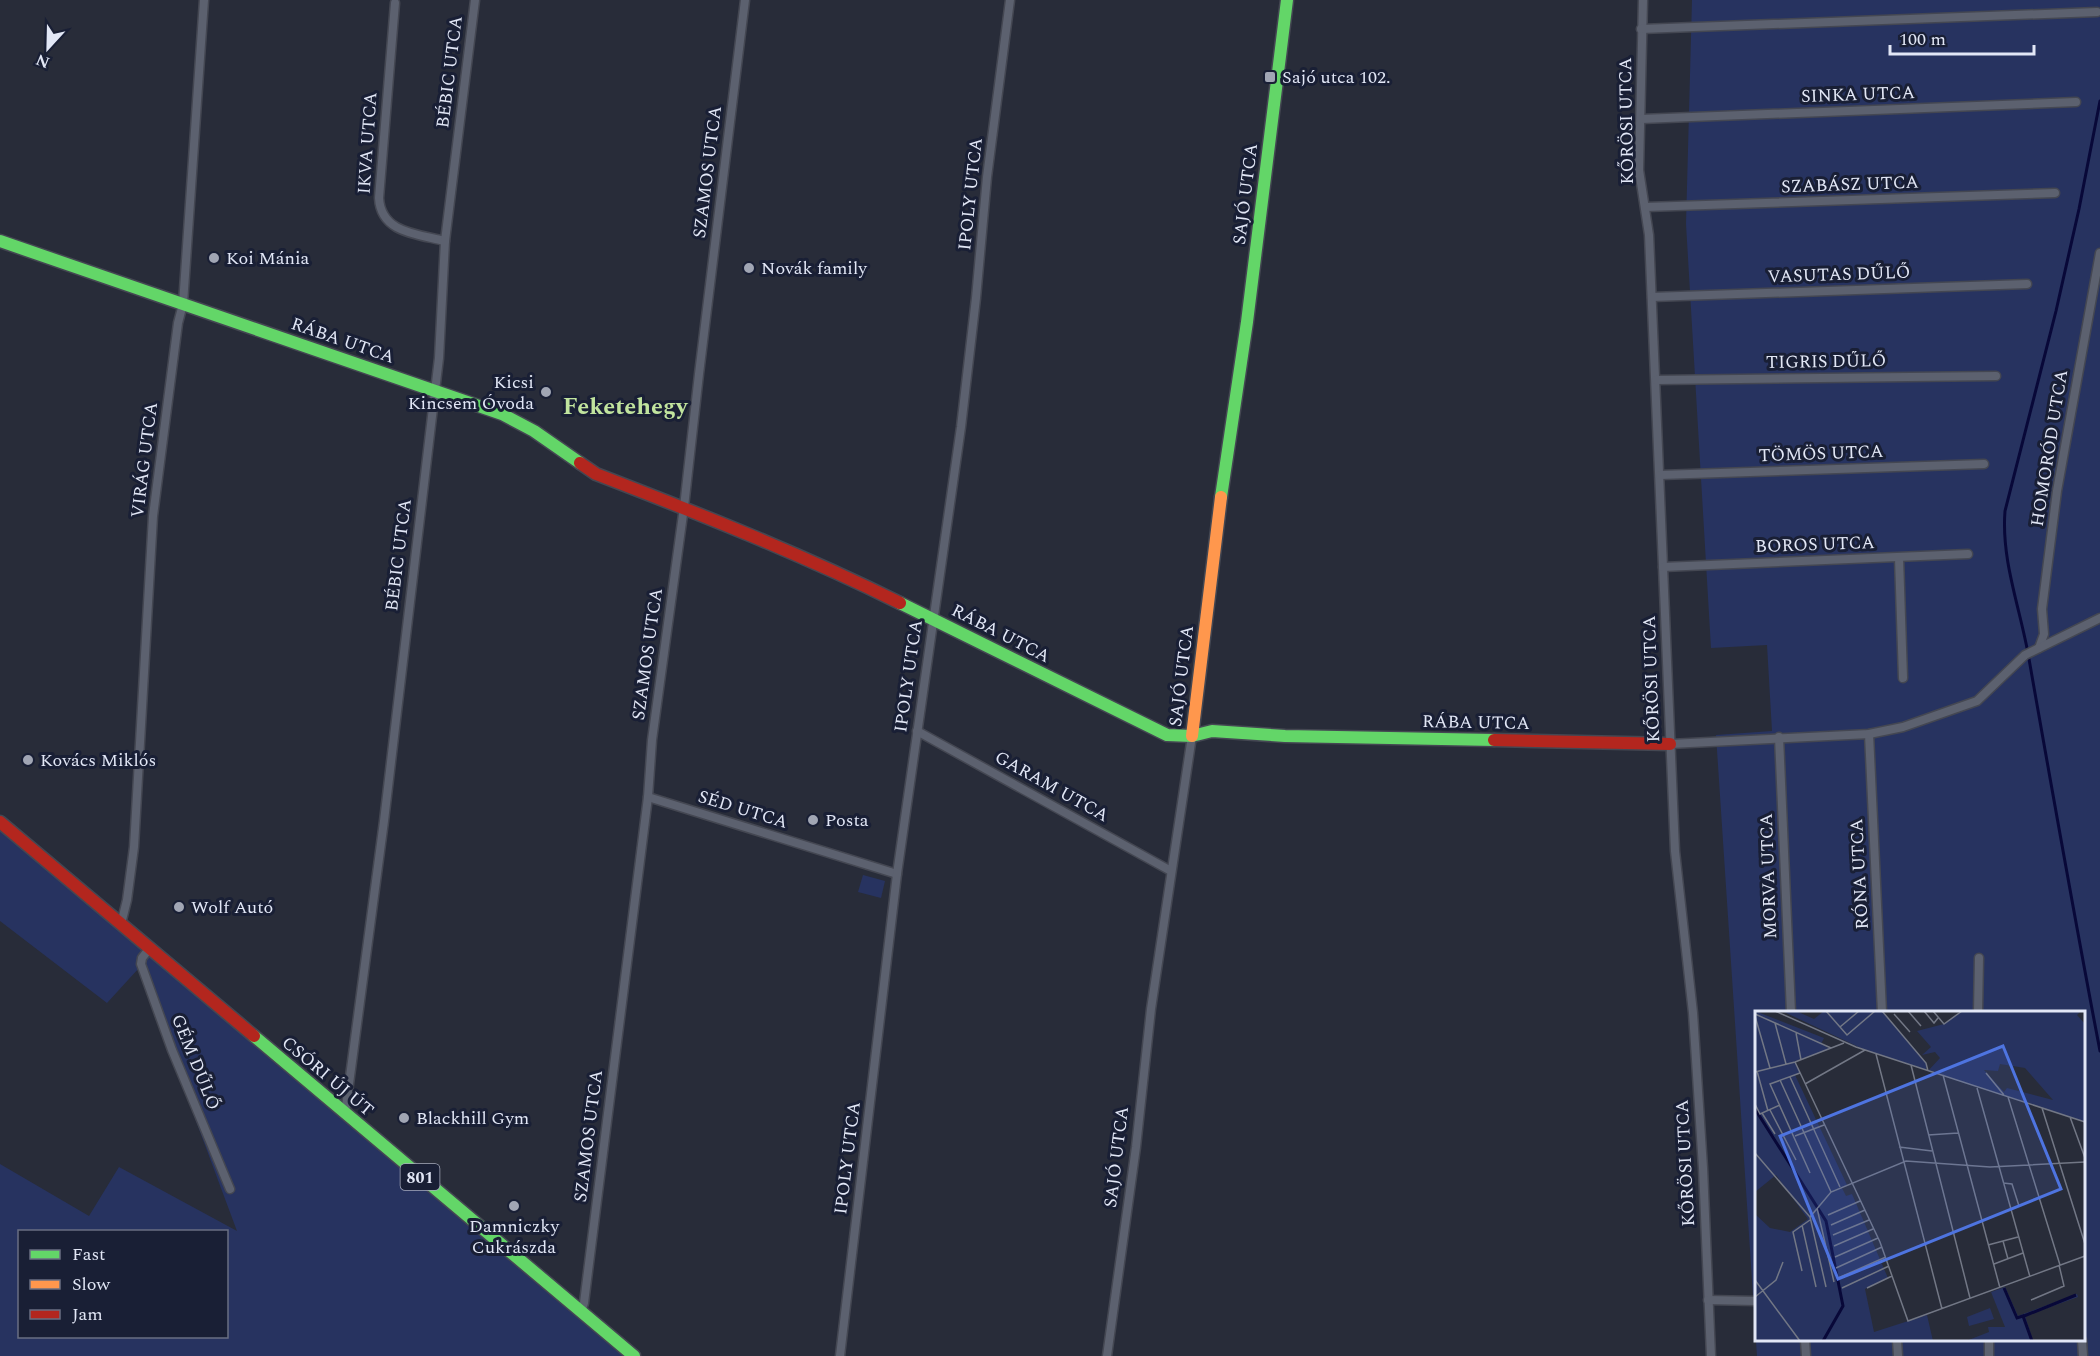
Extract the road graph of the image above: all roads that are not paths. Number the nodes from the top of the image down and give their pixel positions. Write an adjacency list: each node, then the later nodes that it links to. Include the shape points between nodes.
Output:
1 (204, 0): 19 (street, VIRÁG UTCA)
2 (475, 0): 14 (street, BÉBIC UTCA)
3 (745, 0): 25 (street, SZAMOS UTCA)
4 (1011, 0): 30 (street, IPOLY UTCA, via 987,177 961,427)
5 (1287, 0): 35 (street, SAJÓ UTCA, via 1247,322 1215,534)
6 (1643, 0): 9 (street, KŐRÖSI UTCA)
7 (395, 3): 14 (street, IKVA UTCA, via 379,208 388,223)
8 (2097, 12): 9 (street)
9 (1641, 29): 11 (street, KŐRÖSI UTCA)
10 (2076, 102): 11 (street, SINKA UTCA)
11 (1641, 119): 13 (street, KŐRÖSI UTCA, via 1639,170)
12 (2055, 193): 13 (street, SZABÁSZ UTCA)
13 (1646, 207): 18 (street, KŐRÖSI UTCA)
14 (445, 241): 22 (street, BÉBIC UTCA)
15 (0, 242): 19 (street, RÁBA UTCA)
16 (2100, 253): 31 (street, HOMORÓD UTCA, via 2057,491 2042,609 2044,634)
17 (2027, 284): 18 (street, VASUTAS DŰLŐ)
18 (1652, 297): 21 (street, KŐRÖSI UTCA)
19 (183, 304): 22 (street, RÁBA UTCA); 42 (street, VIRÁG UTCA, via 154,501 134,847)
20 (1996, 376): 21 (street, TIGRIS DŰLŐ)
21 (1656, 380): 24 (street, KŐRÖSI UTCA)
22 (435, 391): 25 (street, RÁBA UTCA, via 502,414 596,474); 48 (street, BÉBIC UTCA)
23 (1983, 464): 24 (street, TÖMÖS UTCA)
24 (1660, 475): 28 (street, KŐRÖSI UTCA)
25 (684, 507): 30 (street, RÁBA UTCA, via 781,546); 38 (street, SZAMOS UTCA, via 652,740)
26 (1968, 554): 27 (street, BOROS UTCA)
27 (1899, 558): 28 (street, BOROS UTCA); 32 (street)
28 (1663, 567): 37 (street, KŐRÖSI UTCA)
29 (2100, 618): 31 (street, RÁBA UTCA)
30 (933, 620): 33 (street, IPOLY UTCA); 35 (street, RÁBA UTCA, via 1159,733)
31 (2032, 652): 34 (street, RÁBA UTCA, via 1977,700 1903,727)
32 (1903, 678)
33 (917, 730): 40 (street, GARAM UTCA); 41 (street, IPOLY UTCA)
34 (1869, 734): 36 (street, RÁBA UTCA); 46 (street, RÓNA UTCA)
35 (1192, 736): 37 (street, RÁBA UTCA, via 1212,731); 40 (street, SAJÓ UTCA)
36 (1779, 737): 37 (street, RÁBA UTCA); 45 (street, MORVA UTCA)
37 (1670, 744): 50 (street, KŐRÖSI UTCA, via 1675,851 1697,1069)
38 (648, 797): 41 (street, SÉD UTCA); 52 (street, SZAMOS UTCA)
39 (0, 822): 42 (street, CSÓRI ÚJ ÚT / 801)
40 (1171, 871): 58 (street, SAJÓ UTCA)
41 (897, 874): 57 (street, IPOLY UTCA)
42 (121, 924): 43 (street, CSÓRI ÚJ ÚT / 801)
43 (149, 949): 48 (street, CSÓRI ÚJ ÚT / 801); 49 (street, GÉM DŰLŐ, via 141,964)
44 (1979, 958): 47 (street)
45 (1791, 1011)
46 (1882, 1011)
47 (1978, 1011)
48 (345, 1114): 52 (street, CSÓRI ÚJ ÚT / 801)
49 (230, 1189)
50 (1708, 1300): 51 (street); 59 (street, KŐRÖSI UTCA)
51 (1755, 1301)
52 (581, 1312): 56 (street, CSÓRI ÚJ ÚT / 801)
53 (1805, 1341): 60 (street)
54 (1897, 1341): 61 (street)
55 (2082, 1341): 62 (street)
56 (634, 1356)
57 (840, 1356)
58 (1107, 1356)
59 (1711, 1356)
60 (1806, 1356)
61 (1898, 1356)
62 (2083, 1356)

